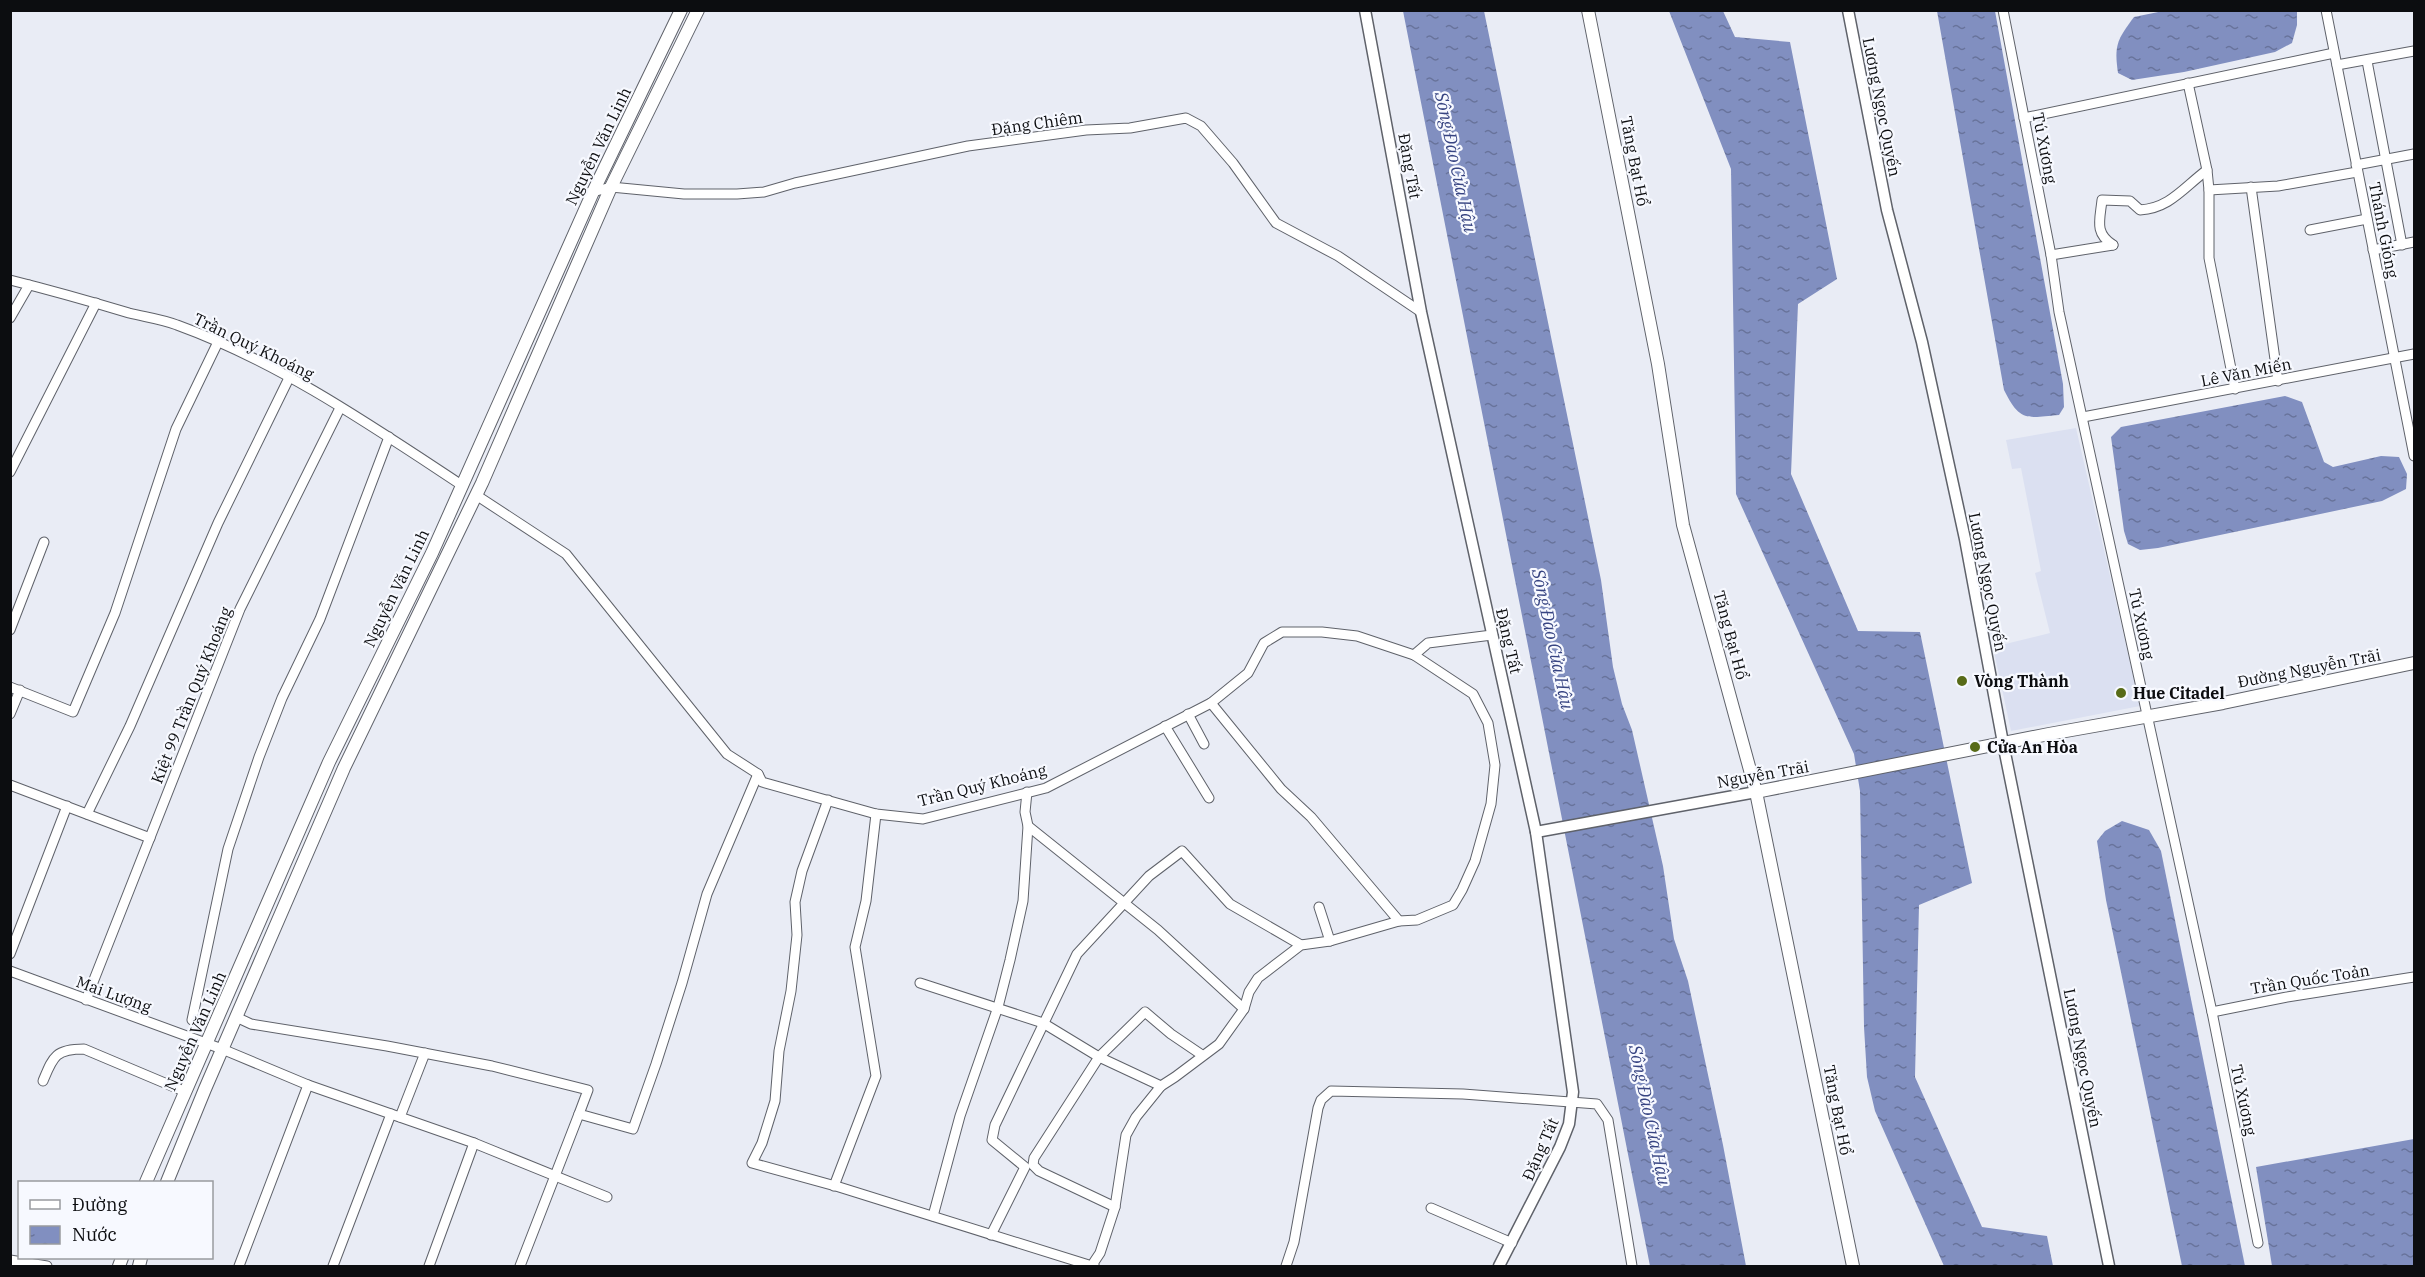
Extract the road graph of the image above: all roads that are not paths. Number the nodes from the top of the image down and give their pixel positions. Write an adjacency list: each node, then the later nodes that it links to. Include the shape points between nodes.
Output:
1 (681, 10): 21 (main road, Nguyễn Văn Linh)
2 (698, 10): 18 (main road, Nguyễn Văn Linh)
3 (1365, 10): 31 (street, Đặng Tất)
4 (1588, 10): 65 (main road, Tăng Bạt Hổ, via 1658,364 1683,525)
5 (1848, 10): 57 (street, Lương Ngọc Quyến, via 1887,210 1922,342 1965,539)
6 (2003, 10): 13 (street, Tú Xương)
7 (2326, 10): 9 (street, Thánh Gióng)
8 (2415, 51): 10 (street)
9 (2334, 53): 11 (street, Thánh Gióng); 12 (street)
10 (2367, 61): 11 (street); 15 (street)
11 (2337, 65): 16 (street, Thánh Gióng)
12 (2188, 83): 13 (street); 17 (street)
13 (2024, 118): 27 (street, Tú Xương)
14 (2415, 154): 15 (street)
15 (2384, 160): 16 (street); 25 (street)
16 (2357, 168): 19 (street, via 2278,186); 22 (street, Thánh Gióng)
17 (2207, 170): 20 (street); 27 (street, via 2156,209 2140,210 2130,201 2102,200 2099,231 2113,245)
18 (611, 187): 21 (street, Đặng Chiêm); 31 (street, Đặng Chiêm, via 684,194 764,192 968,146 1186,118 1201,126 1276,222 1338,256); 45 (main road, Nguyễn Văn Linh)
19 (2251, 187): 20 (street); 37 (street)
20 (2209, 190): 38 (street, via 2209,258)
21 (590, 192): 44 (main road, Nguyễn Văn Linh)
22 (2367, 219): 23 (street); 26 (street, Thánh Gióng)
23 (2310, 230)
24 (2415, 242): 25 (street)
25 (2402, 245): 26 (street)
26 (2373, 250): 35 (street, Thánh Gióng)
27 (2051, 255): 40 (street, Tú Xương, via 2059,312)
28 (10, 280): 29 (street, Trần Quý Khoáng)
29 (29, 285): 30 (street, Trần Quý Khoáng); 32 (street)
30 (96, 303): 33 (street, Trần Quý Khoáng, via 163,320); 43 (street)
31 (1421, 312): 48 (street, Đặng Tất)
32 (10, 318)
33 (218, 342): 36 (street, Trần Quý Khoáng); 51 (street, via 176,429 115,613 73,712)
34 (2415, 354): 35 (street, Lê Văn Miến)
35 (2394, 358): 37 (street, Lê Văn Miến); 42 (street, Thánh Gióng)
36 (289, 378): 39 (street, Trần Quý Khoáng); 69 (street, via 218,523 130,726)
37 (2278, 381): 38 (street, Lê Văn Miến)
38 (2235, 389): 40 (street, Lê Văn Miến)
39 (340, 408): 41 (street, Trần Quý Khoáng); 73 (street, Kiệt 99 Trần Quý Khoáng, via 240,609)
40 (2083, 417): 55 (street, Tú Xương)
41 (389, 437): 44 (street, Trần Quý Khoáng); 88 (street, via 320,619 259,757 228,849)
42 (2415, 456)
43 (10, 472)
44 (463, 486): 45 (main road); 60 (main road, Nguyễn Văn Linh)
45 (476, 495): 61 (main road, Nguyễn Văn Linh); 62 (street, Trần Quý Khoáng, via 566,554 727,754)
46 (44, 542): 47 (street)
47 (10, 630)
48 (1492, 635): 49 (street, via 1428,643); 72 (street, Đặng Tất)
49 (1414, 655): 52 (street, Trần Quý Khoáng, via 1357,636 1282,632 1264,643 1248,673); 76 (street, Trần Quý Khoáng, via 1473,694 1488,723 1496,765 1491,804 1475,861 1453,905 1417,920)
50 (2415, 663): 55 (main road, Đường Nguyễn Trãi)
51 (15, 689): 53 (street)
52 (1211, 703): 54 (street, Trần Quý Khoáng); 76 (street, via 1281,789 1311,817)
53 (10, 714)
54 (1188, 714): 56 (street, Trần Quý Khoáng); 58 (street)
55 (2146, 716): 57 (main road, Đường Nguyễn Trãi); 86 (street, Tú Xương)
56 (1165, 726): 64 (street, Trần Quý Khoáng, via 1046,788); 66 (street)
57 (2003, 743): 59 (main road, Đường Nguyễn Trãi); 127 (street, Lương Ngọc Quyến)
58 (1204, 744)
59 (1946, 756): 65 (main road, Nguyễn Trãi)
60 (329, 762): 61 (main road); 90 (main road, Nguyễn Văn Linh)
61 (344, 768): 87 (main road, Nguyễn Văn Linh)
62 (758, 774): 67 (street, Trần Quý Khoáng, via 762,782); 100 (street, via 707,894 679,993 633,1129)
63 (10, 784): 68 (street)
64 (1027, 792): 70 (street, Trần Quý Khoáng, via 923,819); 71 (street)
65 (1756, 792): 72 (street, Nguyễn Trãi); 126 (main road, Tăng Bạt Hổ)
66 (1209, 798)
67 (828, 800): 70 (street, Trần Quý Khoáng); 108 (street, via 795,902 798,935 778,1051 775,1101 752,1163)
68 (67, 806): 69 (street); 79 (street)
69 (87, 814): 73 (street)
70 (876, 814): 108 (street, via 866,901 855,947 876,1076)
71 (1028, 826): 74 (street); 84 (street, via 1023,901)
72 (1536, 832): 99 (street, Đặng Tất)
73 (150, 838): 83 (street, Kiệt 99 Trần Quý Khoáng)
74 (1125, 904): 78 (street, via 1149,876 1182,851 1230,904); 85 (street); 89 (street, via 1077,954)
75 (1318, 907): 77 (street)
76 (1399, 921): 77 (street, Trần Quý Khoáng)
77 (1330, 941): 78 (street, Trần Quý Khoáng)
78 (1301, 945): 85 (street, via 1258,978)
79 (10, 954)
80 (10, 972): 83 (street, Mai Lượng)
81 (2415, 977): 86 (street, Trần Quốc Toản)
82 (920, 983): 84 (street)
83 (86, 1000): 90 (street, Mai Lượng)
84 (998, 1007): 89 (street); 112 (street, via 960,1116)
85 (1244, 1009): 93 (street, via 1219,1044)
86 (2211, 1012): 115 (street, Tú Xương)
87 (236, 1017): 91 (main road, Nguyễn Văn Linh); 92 (street, via 251,1024)
88 (192, 1020)
89 (1043, 1023): 94 (street); 104 (street, via 995,1125 992,1140)
90 (207, 1044): 91 (street, Mai Lượng); 98 (main road, Nguyễn Văn Linh)
91 (222, 1049): 96 (street, Mai Lượng); 107 (main road, Nguyễn Văn Linh)
92 (425, 1053): 100 (street, via 588,1090); 101 (street)
93 (1202, 1055): 94 (street, via 1145,1012); 97 (street)
94 (1099, 1057): 97 (street); 103 (street)
95 (43, 1081): 98 (street, via 52,1058 66,1049 84,1049)
96 (308, 1085): 101 (street, Mai Lượng); 118 (street)
97 (1161, 1086): 110 (street, via 1126,1135)
98 (186, 1092): 106 (main road, Nguyễn Văn Linh)
99 (1573, 1103): 114 (street, Đặng Tất, via 1560,1147); 123 (street, via 1463,1094 1330,1091 1318,1108 1294,1242); 125 (street, via 1598,1104 1608,1120)
100 (579, 1114): 105 (street)
101 (396, 1116): 102 (street, Mai Lượng); 119 (street)
102 (474, 1143): 105 (street, Mai Lượng); 120 (street)
103 (1034, 1158): 104 (street); 110 (street, via 1033,1165 1039,1171)
104 (1024, 1167): 113 (street)
105 (556, 1175): 109 (street, Mai Lượng); 121 (street)
106 (146, 1181)
107 (167, 1181)
108 (834, 1186): 112 (street)
109 (607, 1197)
110 (1115, 1207): 122 (street)
111 (1431, 1208): 114 (street)
112 (933, 1216): 113 (street)
113 (991, 1234): 122 (street)
114 (1512, 1243): 124 (street, Đặng Tất)
115 (2258, 1243)
116 (10, 1260): 117 (street)
117 (47, 1266)
118 (239, 1266)
119 (333, 1266)
120 (429, 1266)
121 (520, 1266)
122 (1093, 1266)
123 (1286, 1266)
124 (1500, 1266)
125 (1632, 1266)
126 (1853, 1266)
127 (2109, 1266)

